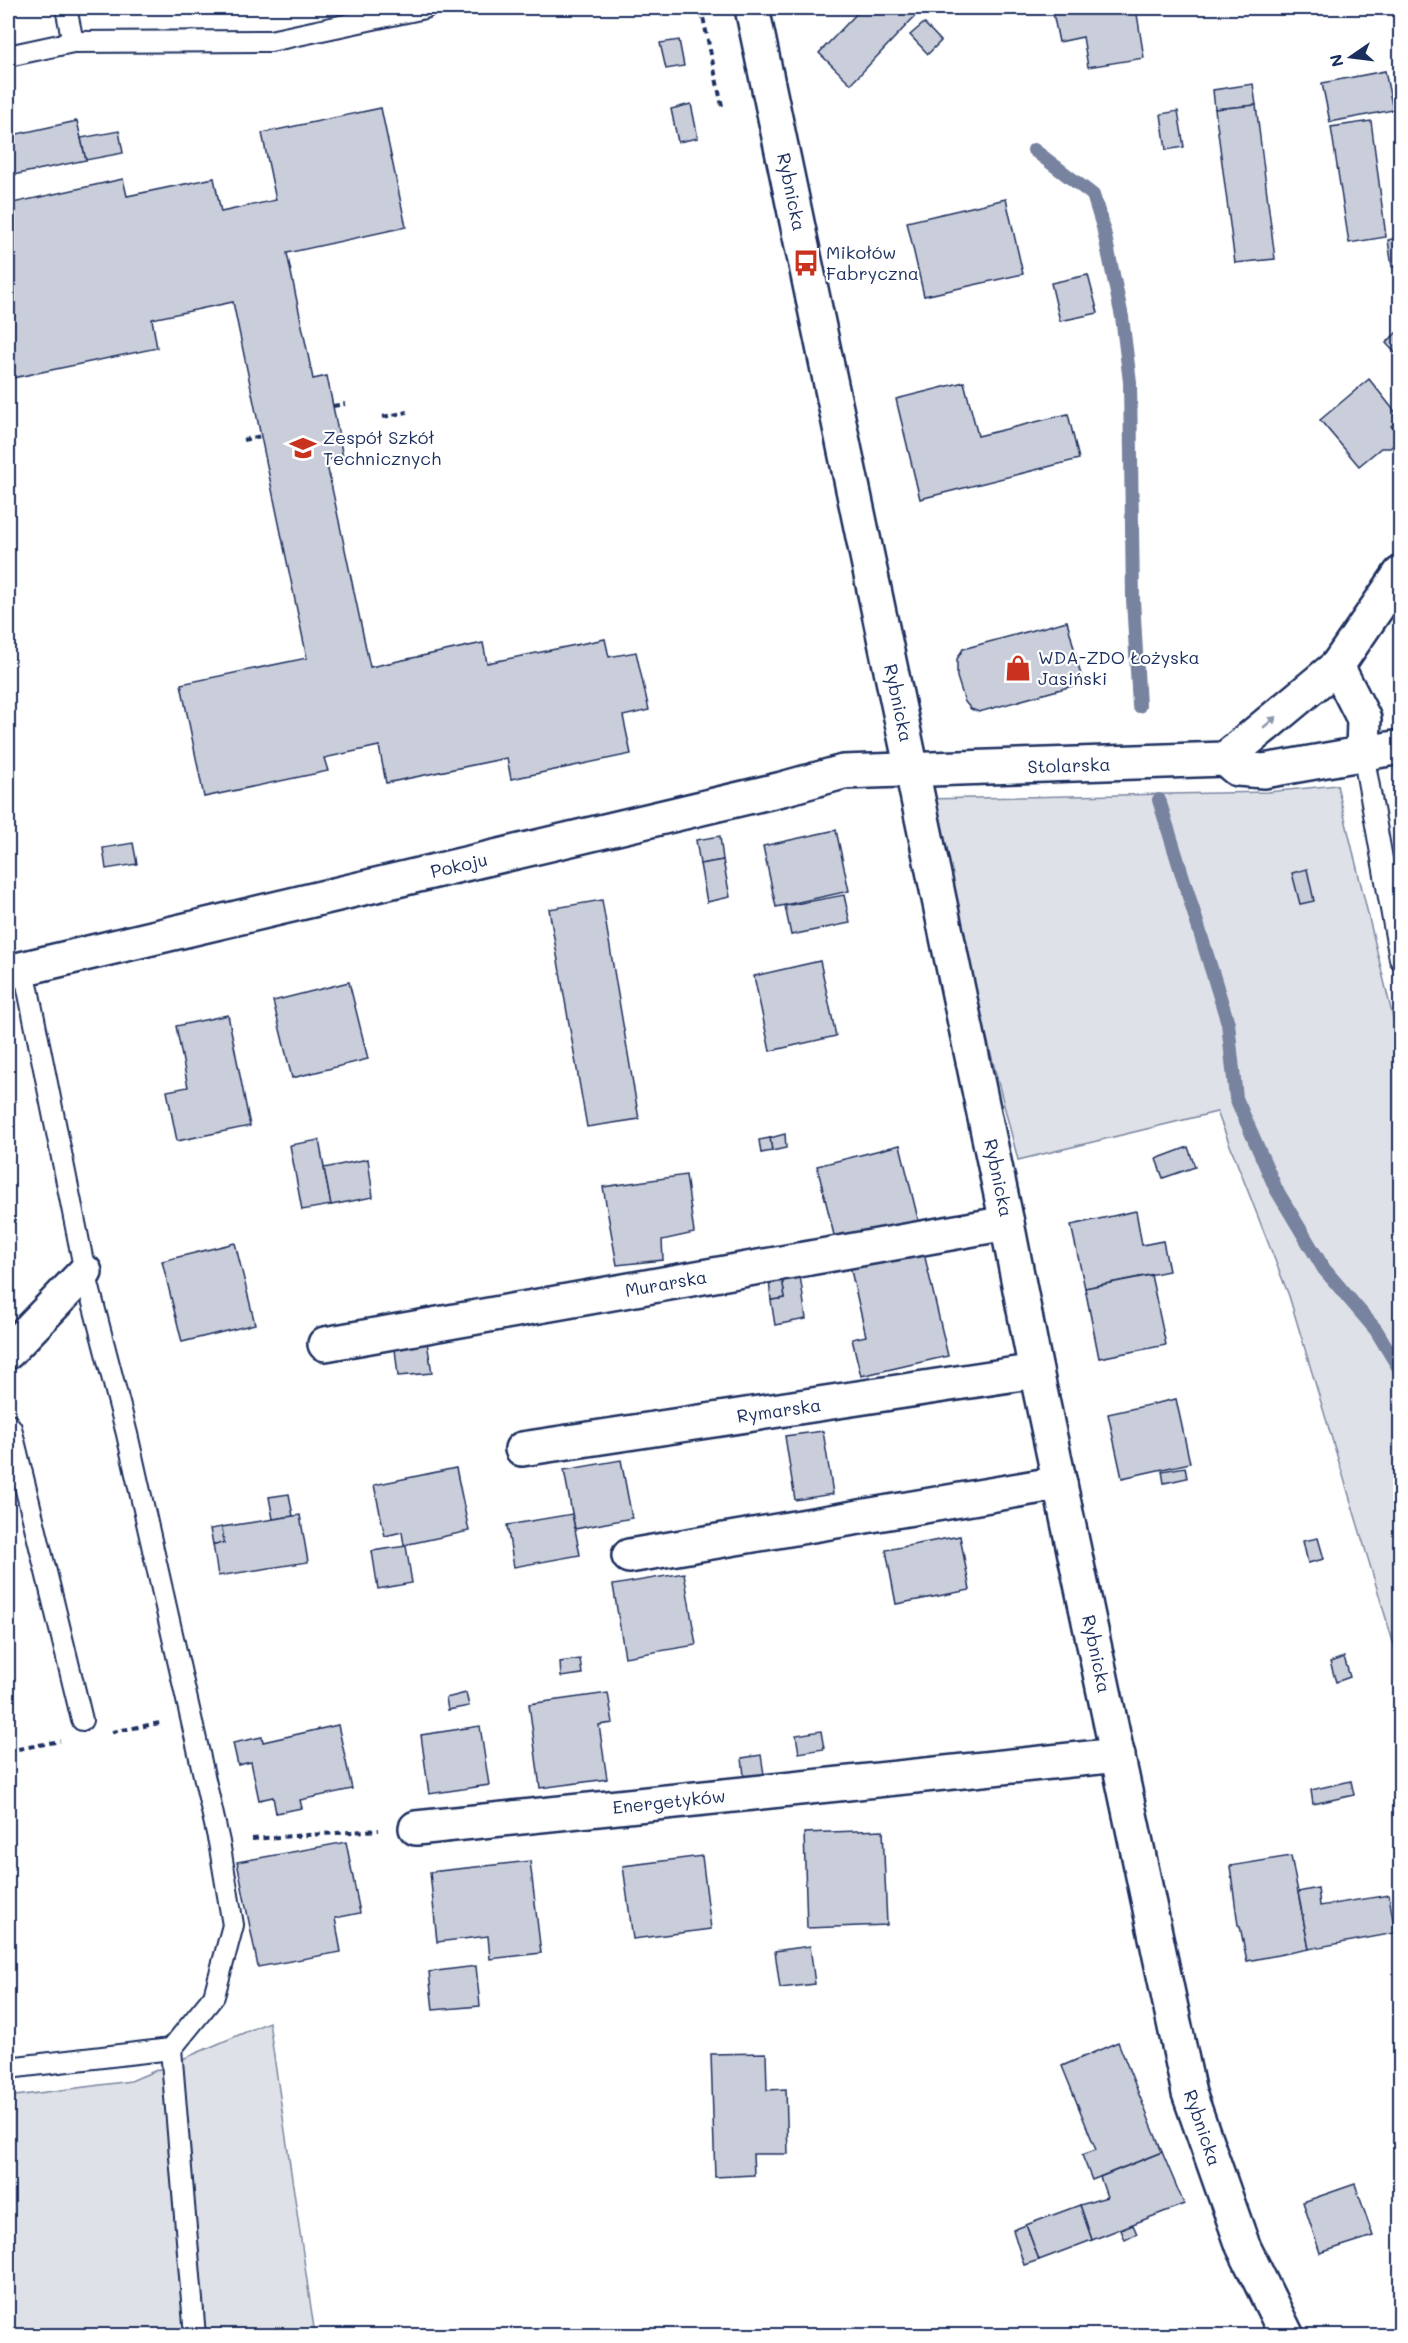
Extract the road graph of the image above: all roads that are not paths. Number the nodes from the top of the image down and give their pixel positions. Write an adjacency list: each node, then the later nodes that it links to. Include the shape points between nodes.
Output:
1 (66, 8): 4 (lane)
2 (425, 8): 4 (lane, via 270,41)
3 (752, 8): 11 (street, Rybnicka)
4 (73, 42): 5 (lane)
5 (8, 56)
6 (1401, 574): 7 (street)
7 (1337, 666): 9 (street, via 1364,719); 10 (street, one-way to 7)
8 (1401, 747): 9 (street, Stolarska)
9 (1363, 753): 10 (street, Stolarska, via 1264,771 1236,769); 12 (lane)
10 (1225, 759): 11 (street, Stolarska)
11 (912, 771): 13 (street, Pokoju, via 843,772); 14 (street, Rybnicka)
12 (1401, 959)
13 (16, 970): 15 (lane)
14 (1007, 1223): 16 (street, Murarska); 18 (street, Rybnicka)
15 (85, 1272): 17 (street); 26 (lane, via 127,1434 219,1842 233,1925 214,1996)
16 (325, 1344)
17 (8, 1352)
18 (1036, 1371): 20 (street, Rymarska); 21 (street, Rybnicka)
19 (8, 1424): 23 (lane)
20 (522, 1449)
21 (1060, 1483): 22 (street); 24 (street, Rybnicka)
22 (629, 1556)
23 (82, 1720)
24 (1118, 1755): 25 (street, Energetyków); 29 (street, Rybnicka, via 1189,2093 1243,2246)
25 (416, 1828)
26 (171, 2049): 27 (lane); 28 (lane)
27 (8, 2068)
28 (195, 2336)
29 (1287, 2336)

